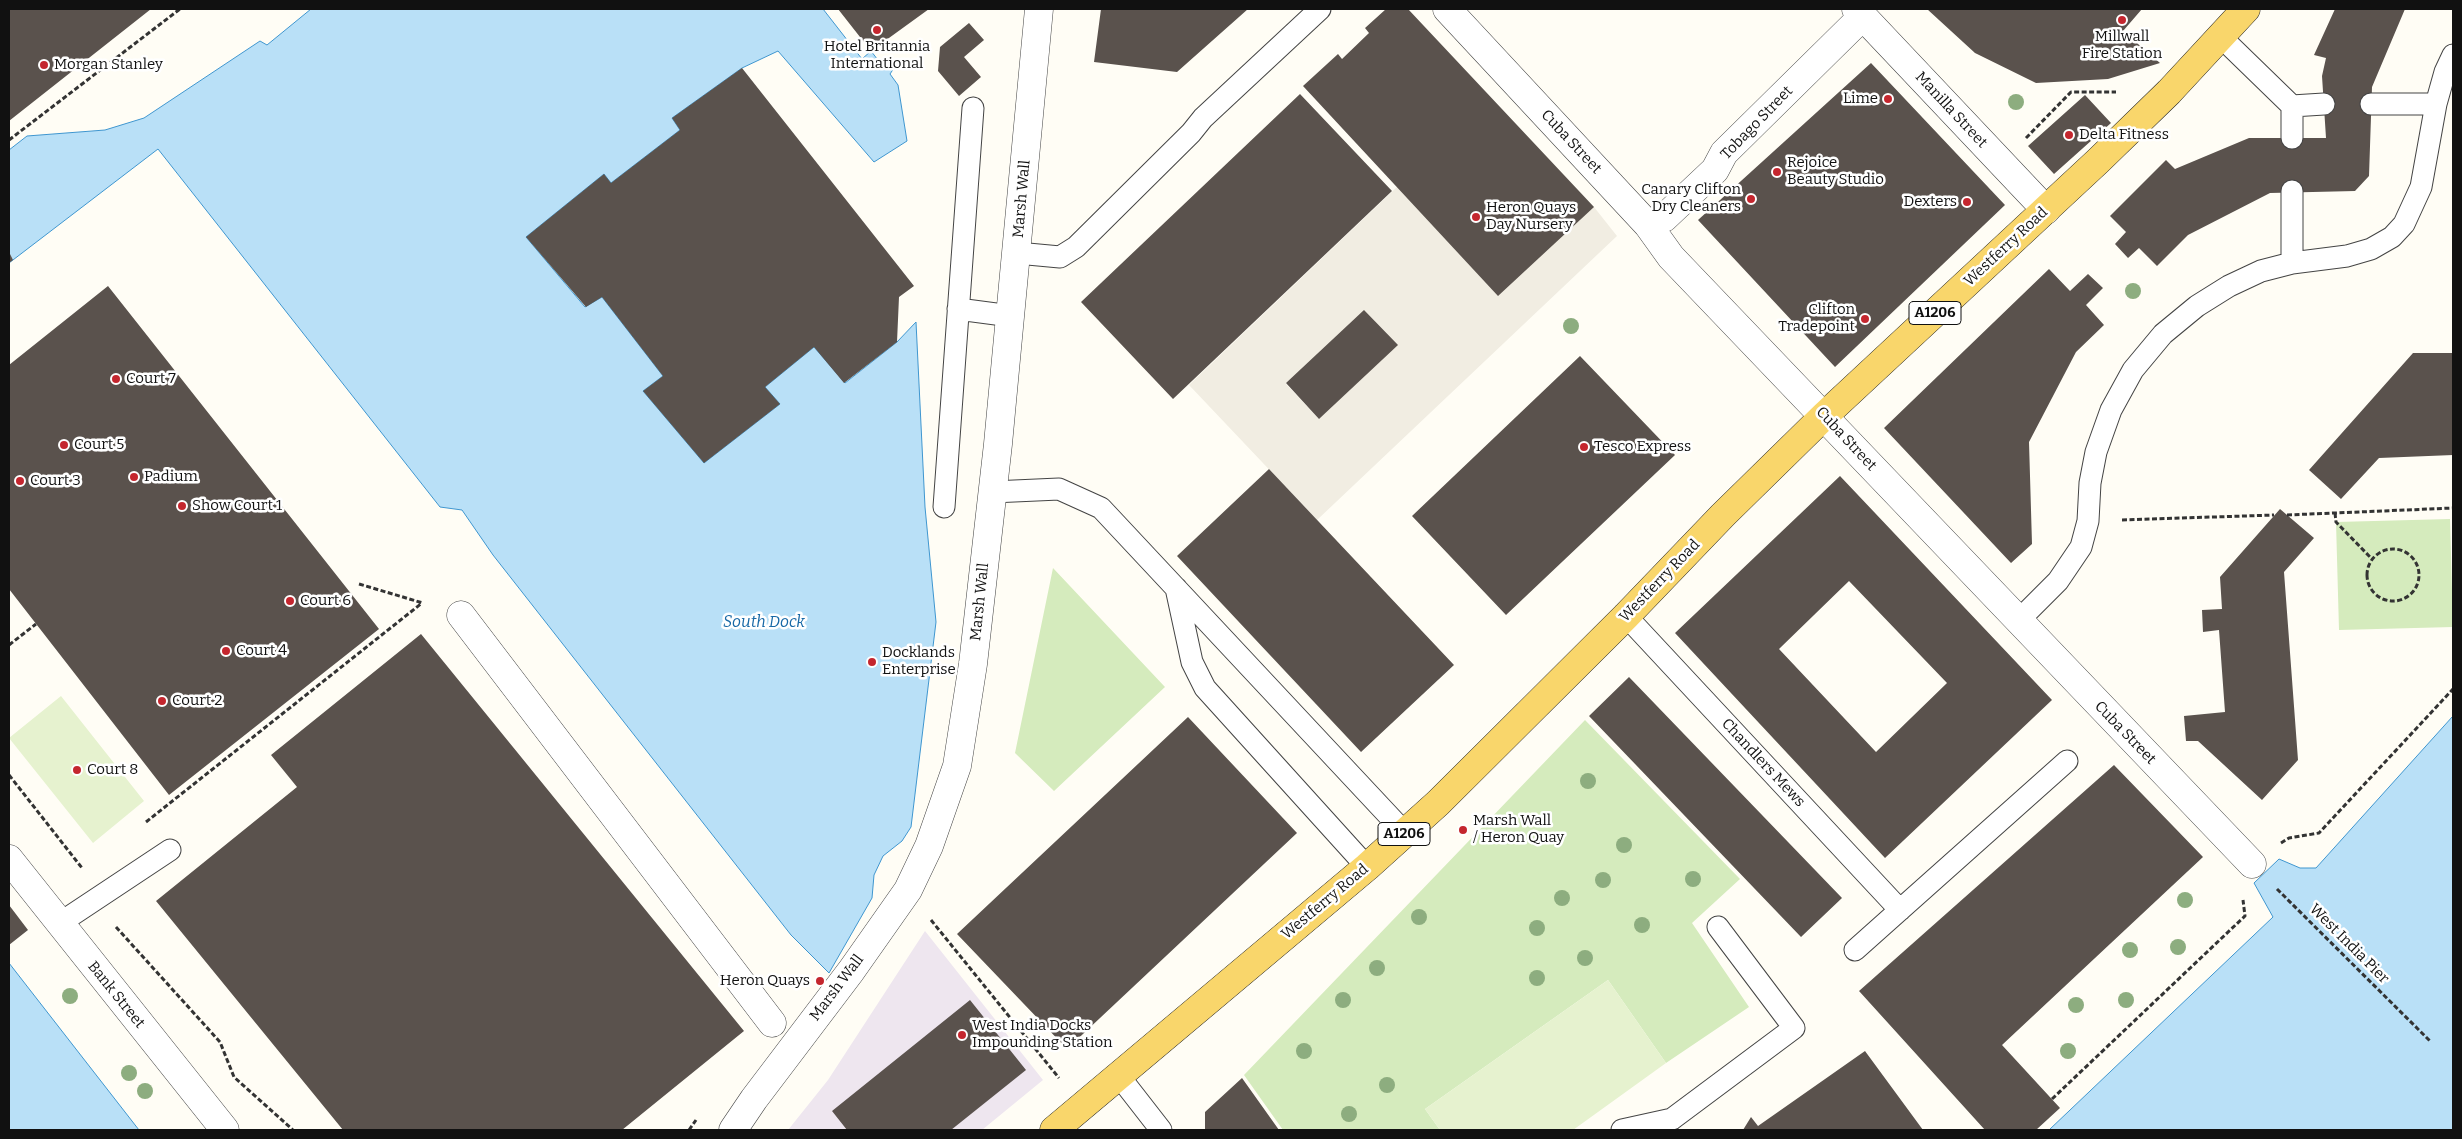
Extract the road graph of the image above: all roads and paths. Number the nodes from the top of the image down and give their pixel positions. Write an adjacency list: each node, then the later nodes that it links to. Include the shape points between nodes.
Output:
1 (180, 9): 16 (path)
2 (1039, 9): 21 (street, Marsh Wall)
3 (1320, 9): 21 (lane, via 1203,118 1076,247 1060,257)
4 (1447, 9): 20 (street, Cuba Street)
5 (2246, 9): 7 (main road, Westferry Road / A1206)
6 (1860, 12): 17 (street, Manilla Street); 20 (street, Tobago Street, via 1724,153 1715,170 1664,218)
7 (2220, 37): 9 (main road, Westferry Road / A1206); 13 (lane)
8 (2453, 55): 12 (lane)
9 (2169, 92): 17 (path, via 2071,92); 19 (main road, Westferry Road / A1206)
10 (2324, 104): 13 (lane)
11 (2371, 104): 12 (lane)
12 (2436, 104): 22 (lane, via 2421,187 2404,224 2371,249 2347,256)
13 (2292, 106): 15 (lane)
14 (973, 108): 23 (lane)
15 (2292, 138)
16 (9, 140)
17 (2002, 163): 19 (street, Manilla Street)
18 (2292, 191): 22 (lane)
19 (2046, 210): 25 (main road, Westferry Road / A1206)
20 (1648, 225): 25 (street, Cuba Street, via 1671,257)
21 (1017, 254): 24 (street, Marsh Wall)
22 (2292, 263): 32 (lane, via 2261,271 2197,306 2163,334 2133,370 2111,410 2096,452)
23 (958, 309): 24 (lane); 27 (lane)
24 (1011, 316): 26 (street, Marsh Wall)
25 (1824, 416): 38 (main road, Westferry Road / A1206); 39 (street, Cuba Street)
26 (992, 492): 35 (lane, via 1059,489 1101,508); 51 (street, Marsh Wall, via 973,664 957,766 930,846)
27 (944, 508)
28 (2453, 508): 29 (path)
29 (2335, 513): 31 (path); 33 (path, via 2336,522)
30 (2274, 515): 32 (path)
31 (2287, 515)
32 (2088, 520): 39 (lane, via 2081,547 2071,564)
33 (2372, 558): 33 (path, via 2387,549 2396,548 2412,556 2419,571 2419,580 2411,595 2395,601 2372,592 2366,575)
34 (359, 584): 36 (path)
35 (1176, 588): 46 (lane); 50 (lane, via 1192,662 1205,688)
36 (422, 603): 37 (path); 45 (path)
37 (461, 615): 57 (street)
38 (1626, 616): 46 (main road, Westferry Road / A1206); 53 (lane, Chandlers Mews)
39 (2018, 621): 49 (street, Cuba Street)
40 (36, 624): 41 (path)
41 (9, 645)
42 (2453, 689): 49 (path, via 2319,833 2289,838)
43 (2067, 761): 53 (lane)
44 (9, 775): 52 (path)
45 (138, 828)
46 (1404, 833): 50 (main road, Westferry Road / A1206)
47 (170, 850): 52 (lane)
48 (9, 859): 54 (street, Bank Street)
49 (2252, 864): 58 (path, West India Pier); 60 (path, via 2242,888 2245,916)
50 (1367, 867): 59 (main road, Westferry Road / A1206)
51 (908, 890): 61 (path); 66 (street, Marsh Wall)
52 (102, 894): 54 (lane); 65 (path, via 116,926 220,1042 234,1077)
53 (1900, 910): 56 (lane)
54 (60, 923): 64 (street, Bank Street)
55 (1718, 927): 62 (lane, via 1794,1028)
56 (1855, 950)
57 (772, 1023)
58 (2430, 1040)
59 (1119, 1076): 61 (main road, Westferry Road / A1206); 67 (lane)
60 (2052, 1099)
61 (1082, 1106): 63 (main road, Westferry Road / A1206)
62 (1666, 1125): 68 (lane)
63 (1057, 1128)
64 (225, 1130)
65 (293, 1130)
66 (733, 1130)
67 (1161, 1130)
68 (1622, 1130)

